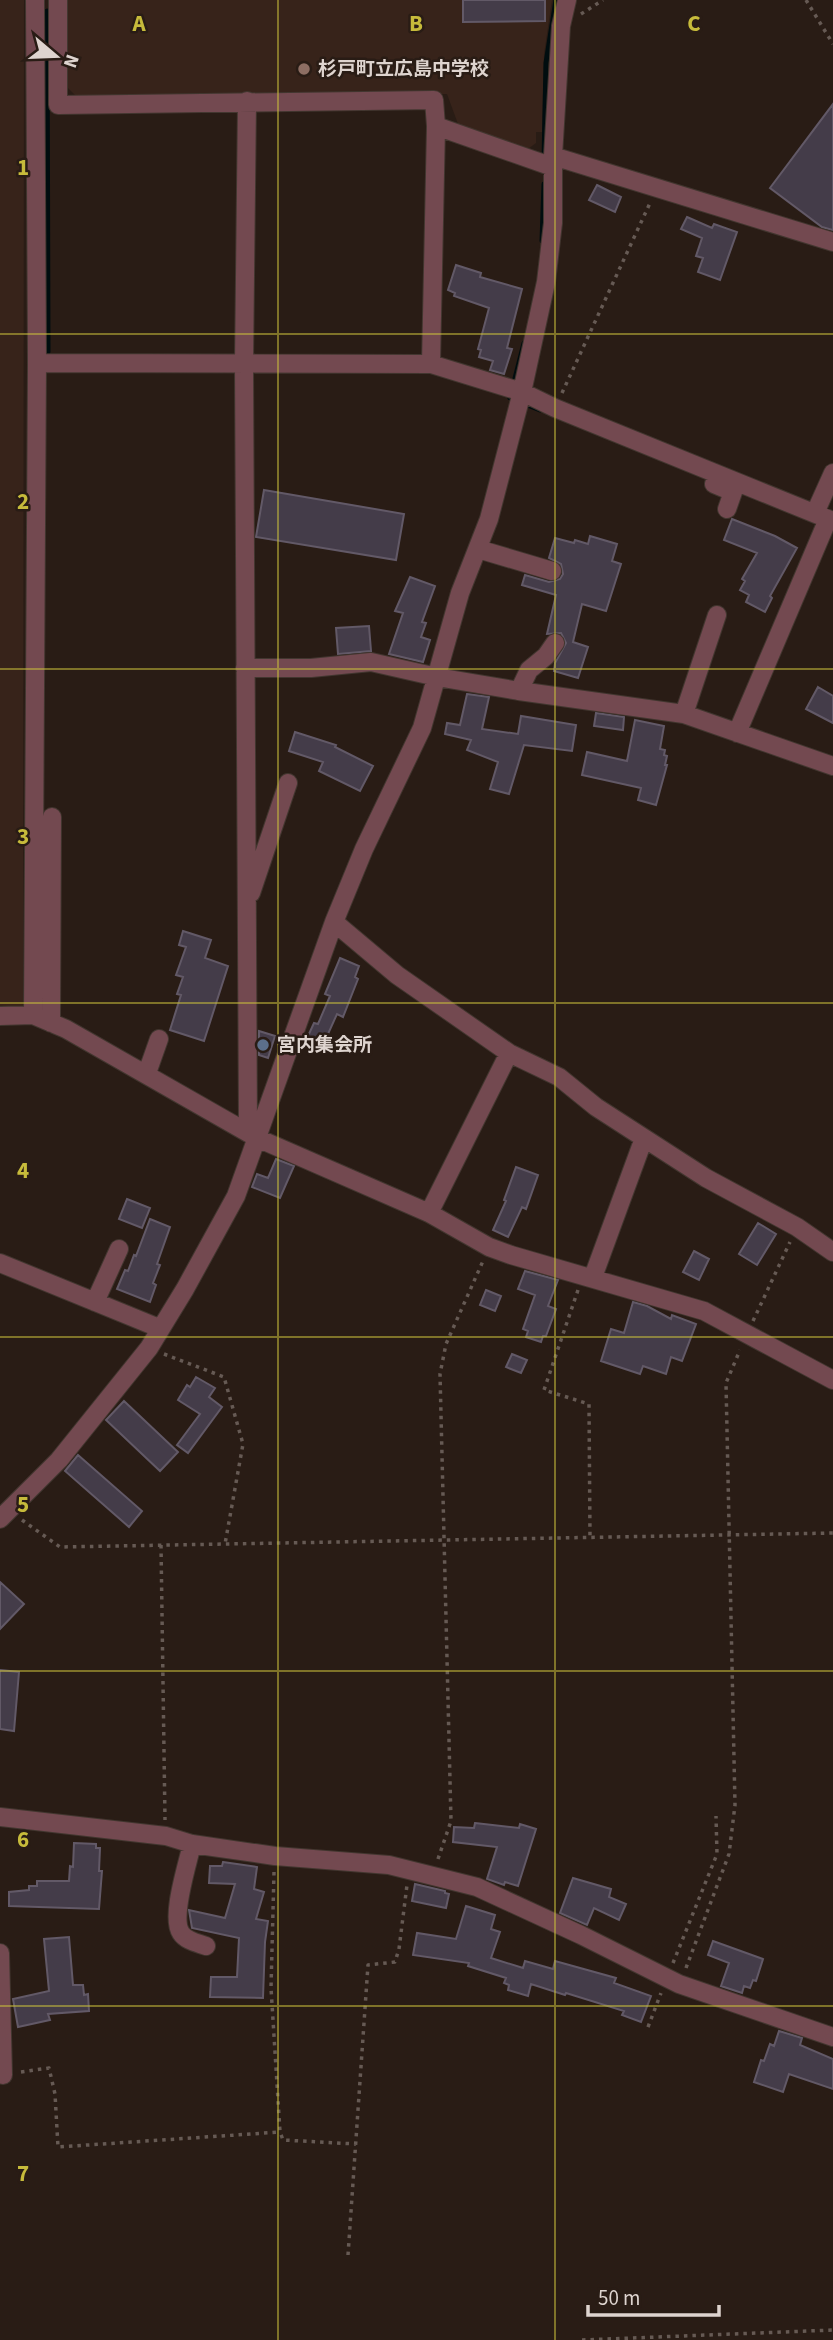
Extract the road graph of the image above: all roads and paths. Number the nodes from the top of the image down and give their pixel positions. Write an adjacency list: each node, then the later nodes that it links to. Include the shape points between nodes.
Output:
1 (35, 0): 11 (street)
2 (58, 0): 6 (street, via 58,105)
3 (567, 0): 8 (street, via 561,26)
4 (806, 0): 5 (path)
5 (833, 44)
6 (247, 101): 7 (street, via 435,100); 12 (street)
7 (436, 126): 8 (street); 13 (street)
8 (553, 162): 9 (street); 14 (street, via 553,223 546,282)
9 (657, 188): 10 (street); 15 (path)
10 (833, 242)
11 (37, 363): 12 (street); 33 (street)
12 (244, 363): 13 (street); 23 (street)
13 (431, 364): 14 (street)
14 (520, 399): 15 (street); 17 (street, via 733,492); 19 (street)
15 (555, 408): 18 (street)
16 (833, 473): 18 (street)
17 (727, 509)
18 (825, 517): 27 (street)
19 (478, 549): 20 (street); 24 (street, via 460,593)
20 (552, 571)
21 (717, 615): 26 (street)
22 (555, 643): 25 (street, via 529,670)
23 (245, 668): 24 (street, via 371,662); 31 (street)
24 (437, 677): 25 (street); 32 (street, via 422,728)
25 (519, 691): 26 (street)
26 (684, 714): 27 (street)
27 (737, 733): 28 (street)
28 (833, 766)
29 (288, 783): 31 (street)
30 (52, 817): 35 (street)
31 (246, 908): 39 (street)
32 (334, 922): 37 (street, via 397,975); 39 (street)
33 (33, 1015): 34 (street); 35 (street)
34 (0, 1016)
35 (51, 1023): 38 (street)
36 (159, 1039): 38 (street)
37 (509, 1053): 40 (street, via 559,1077); 41 (street)
38 (147, 1073): 39 (street)
39 (253, 1134): 41 (street); 49 (street, via 236,1196)
40 (643, 1138): 42 (street); 47 (street)
41 (429, 1213): 43 (street)
42 (797, 1227): 45 (street); 50 (path)
43 (489, 1247): 47 (street); 57 (path, via 446,1344 441,1367)
44 (119, 1249): 48 (street)
45 (833, 1252)
46 (0, 1263): 48 (street)
47 (588, 1276): 50 (street, via 704,1311); 56 (path, via 544,1390 589,1404)
48 (95, 1302): 49 (street)
49 (159, 1328): 51 (street)
50 (747, 1334): 52 (street); 55 (path, via 726,1383)
51 (149, 1348): 53 (street, via 59,1460); 58 (path, via 224,1377 243,1444)
52 (833, 1380)
53 (5, 1515): 59 (path, via 60,1547)
54 (833, 1533): 55 (path)
55 (728, 1535): 56 (path); 69 (path, via 735,1805 729,1854)
56 (590, 1537): 57 (path)
57 (444, 1539): 58 (path); 66 (path, via 451,1821)
58 (225, 1544): 59 (path)
59 (161, 1545): 62 (path)
60 (716, 1816): 69 (path, via 717,1853)
61 (0, 1817): 62 (street)
62 (166, 1836): 63 (street)
63 (192, 1844): 64 (street); 67 (street, via 180,1894 179,1930 183,1937)
64 (275, 1856): 65 (street); 73 (path, via 271,1988)
65 (409, 1870): 66 (street); 74 (path, via 396,1962 368,1965)
66 (433, 1875): 69 (street, via 477,1887)
67 (206, 1945)
68 (0, 1953): 72 (street)
69 (673, 1981): 70 (path); 71 (street)
70 (648, 2027)
71 (833, 2038)
72 (4, 2075): 73 (path, via 49,2068 58,2147)
73 (280, 2132): 74 (path, via 283,2140)
74 (356, 2144): 75 (path)
75 (348, 2255)
76 (833, 2330): 77 (path)
77 (582, 2340)

